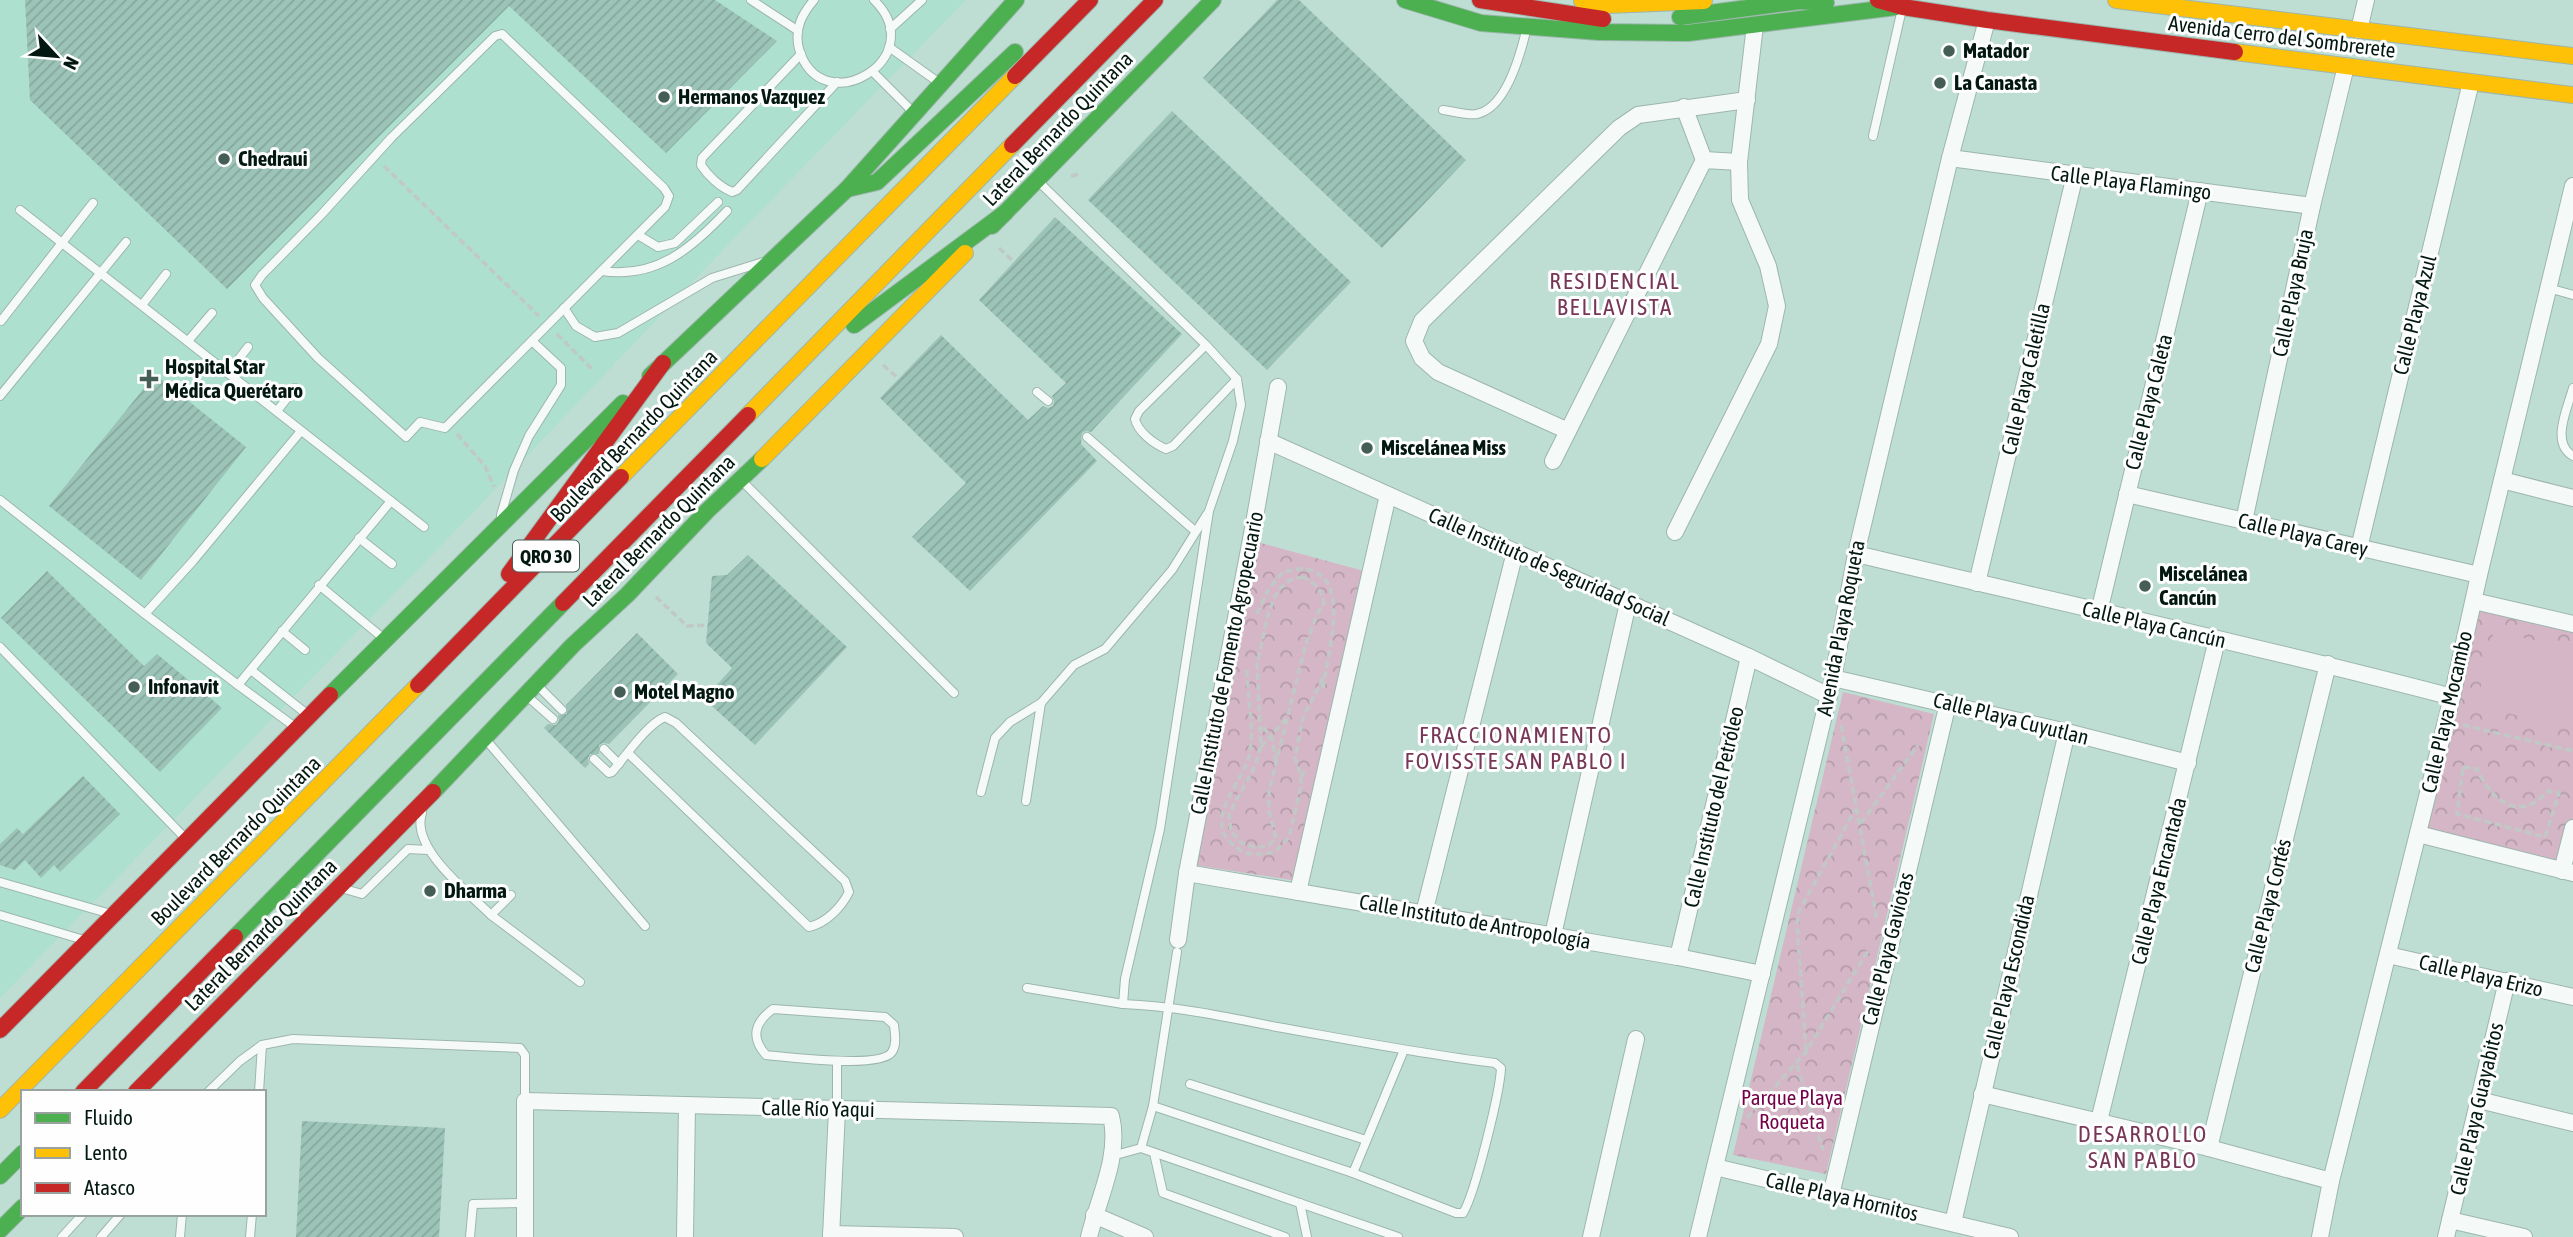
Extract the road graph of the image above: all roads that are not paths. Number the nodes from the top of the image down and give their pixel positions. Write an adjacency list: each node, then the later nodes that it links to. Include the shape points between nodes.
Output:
1 (751, 0): 21 (lane)
2 (814, 0): 21 (lane)
3 (874, 0): 20 (lane)
4 (922, 0): 20 (lane)
5 (1016, 0): 30 (main road)
6 (1089, 0): 42 (main road, via 1033,36 877,182); 115 (main road, Boulevard Bernardo Quintana / QRO 30)
7 (1156, 0): 70 (main road, QRO 30)
8 (1213, 0): 41 (main road, Lateral Bernardo Quintana)
9 (1405, 0): 19 (main road, via 1481,23)
10 (1480, 0): 16 (main road, via 1600,19 1690,17 1800,2)
11 (1575, 0): 12 (main road, via 1608,5)
12 (1718, 0)
13 (1878, 0): 16 (main road)
14 (2116, 0): 22 (main road, Avenida Cerro del Sombrerete)
15 (2366, 0): 22 (street)
16 (1903, 7): 17 (main road, Avenida Cerro del Sombrerete); 18 (main road); 36 (lane)
17 (1987, 20): 26 (main road, Avenida Cerro del Sombrerete); 37 (street, Avenida Playa Roqueta)
18 (1755, 25): 19 (main road, via 1688,33); 32 (street)
19 (1527, 28): 34 (lane, via 1518,63 1495,104 1476,114)
20 (890, 29): 23 (lane)
21 (797, 30): 24 (lane)
22 (2359, 30): 25 (main road, Avenida Cerro del Sombrerete)
23 (889, 47): 27 (lane); 30 (lane)
24 (801, 54): 28 (lane, via 815,73); 28 (lane, via 702,158 706,172 726,190 737,190)
25 (2573, 56)
26 (2346, 66): 29 (main road, Avenida Cerro del Sombrerete); 47 (street, Calle Playa Bruja)
27 (873, 72): 28 (lane, via 862,79); 35 (lane)
28 (836, 82)
29 (2471, 82): 31 (main road, Avenida Cerro del Sombrerete); 99 (street, Calle Playa Azul)
30 (941, 84): 35 (main road)
31 (2573, 95)
32 (1747, 100): 33 (street); 39 (street)
33 (1684, 107): 38 (street); 80 (street, via 1638,115 1619,128 1422,321 1414,341 1422,358 1438,372)
34 (1443, 110)
35 (915, 114): 42 (main road)
36 (1873, 136)
37 (1950, 158): 40 (street, Calle Playa Flamingo); 101 (street, Avenida Playa Roqueta)
38 (1704, 160): 39 (street); 80 (street)
39 (1739, 162): 97 (street, via 1740,200 1768,266 1777,306 1769,344)
40 (2075, 175): 44 (street, Calle Playa Flamingo); 104 (street, Calle Playa Caletilla)
41 (1038, 180): 50 (main road, Lateral Bernardo Quintana); 66 (lane)
42 (847, 189): 54 (main road)
43 (2573, 189): 58 (street, Calle Playa Mocambo)
44 (2200, 191): 47 (street, Calle Playa Flamingo); 87 (street, Calle Playa Caleta)
45 (718, 202): 51 (lane, via 675,243 658,247)
46 (93, 203): 53 (lane)
47 (2312, 206): 93 (street, Calle Playa Bruja)
48 (20, 210): 53 (lane)
49 (727, 211): 55 (lane, via 679,256 648,269 621,274)
50 (1005, 213): 70 (main road); 85 (main road, Lateral Bernardo Quintana)
51 (638, 235): 55 (lane); 65 (lane, via 665,207 669,196 664,188 502,34 374,157 255,285 318,358 406,437 420,422 445,428)
52 (126, 242): 56 (lane)
53 (62, 243): 56 (lane); 63 (lane)
54 (779, 256): 61 (lane, via 712,278 618,333 595,337 576,326); 68 (main road)
55 (602, 271): 61 (lane)
56 (101, 273): 60 (lane); 76 (lane)
57 (166, 274): 60 (lane)
58 (2548, 288): 59 (lane); 86 (street, Calle Playa Mocambo)
59 (2573, 295)
60 (142, 305): 64 (lane)
61 (564, 308): 65 (lane)
62 (212, 313): 64 (lane)
63 (1, 321)
64 (188, 341): 69 (lane)
65 (532, 341): 95 (lane, via 561,368 561,385 529,436)
66 (1206, 345): 71 (lane); 71 (lane, via 1139,411 1137,427 1158,446 1173,446)
67 (248, 347): 69 (lane)
68 (663, 363): 95 (main road); 115 (main road)
69 (228, 373): 78 (lane)
70 (788, 374): 175 (main road, QRO 30)
71 (1237, 379): 92 (lane, via 1241,405)
72 (1278, 387): 82 (street, Calle Instituto de Fomento Agropecuario)
73 (295, 388): 78 (lane)
74 (2573, 388): 83 (lane, via 2561,432 2561,442)
75 (1037, 392): 77 (lane)
76 (0, 396)
77 (1048, 401)
78 (276, 411): 79 (lane)
79 (301, 430): 91 (lane); 109 (lane)
80 (1568, 431): 84 (street)
81 (1087, 437): 96 (lane)
82 (1268, 441): 88 (street, Calle Instituto de Seguridad Social); 147 (street, Calle Instituto de Fomento Agropecuario)
83 (2573, 456)
84 (1553, 461)
85 (741, 480): 122 (main road, Lateral Bernardo Quintana); 123 (lane)
86 (2502, 480): 89 (street); 103 (street, Calle Playa Mocambo)
87 (2127, 494): 93 (street, Calle Playa Carey); 108 (street, Calle Playa Caleta)
88 (1388, 495): 100 (street, Calle Instituto de Seguridad Social); 150 (street)
89 (2573, 498)
90 (0, 500): 109 (lane)
91 (390, 500): 94 (lane); 98 (lane)
92 (1209, 511): 96 (lane); 167 (lane, via 1160,829)
93 (2244, 521): 99 (street, Calle Playa Carey)
94 (424, 527)
95 (497, 530): 112 (main road)
96 (1195, 531): 126 (lane, via 1172,570 1105,649 1074,665)
97 (1675, 532)
98 (359, 538): 102 (lane); 105 (lane)
99 (2359, 548): 103 (street, Calle Playa Carey)
100 (1515, 552): 107 (street, Calle Instituto de Seguridad Social); 152 (street)
101 (1856, 554): 104 (street, Calle Playa Cancún); 120 (street, Avenida Playa Roqueta)
102 (392, 564)
103 (2479, 575): 106 (street, Calle Playa Mocambo)
104 (1977, 583): 108 (street, Calle Playa Cancún)
105 (320, 585): 111 (lane); 112 (lane)
106 (2474, 601): 110 (street); 125 (street, Calle Playa Mocambo)
107 (1628, 603): 117 (street, Calle Instituto de Seguridad Social); 157 (street)
108 (2099, 612): 113 (street, Calle Playa Cancún)
109 (145, 614): 121 (lane)
110 (2573, 624)
111 (282, 631): 116 (lane); 119 (lane)
112 (385, 640): 129 (main road)
113 (2217, 640): 118 (street, Calle Playa Cancún); 137 (street, Calle Playa Encantada)
114 (0, 647): 144 (lane)
115 (457, 647): 184 (main road, Boulevard Bernardo Quintana / QRO 30)
116 (305, 650)
117 (1749, 657): 124 (street, Calle Instituto de Seguridad Social); 161 (street, Calle Instituto del Petróleo)
118 (2328, 664): 125 (street, Calle Playa Cancún); 190 (street, Calle Playa Cortés)
119 (251, 670): 121 (lane); 129 (lane)
120 (1833, 678): 124 (street, Avenida Playa Roqueta); 127 (street, Calle Playa Cuyutlan)
121 (238, 685): 131 (lane)
122 (531, 690): 128 (lane); 130 (lane); 133 (main road, Lateral Bernardo Quintana)
123 (954, 693)
124 (1829, 696): 162 (street, Avenida Playa Roqueta)
125 (2452, 697): 143 (street, Calle Playa Mocambo)
126 (1041, 703): 139 (lane, via 1010,722 995,738); 141 (lane)
127 (1948, 703): 132 (street, Calle Playa Cuyutlan); 198 (street, Calle Playa Gaviotas)
128 (562, 709)
129 (310, 716): 131 (main road)
130 (553, 719)
131 (298, 729): 144 (main road)
132 (2067, 732): 137 (street, Calle Playa Cuyutlan); 179 (street, Calle Playa Escondida)
133 (485, 738): 140 (main road, Lateral Bernardo Quintana); 156 (lane)
134 (604, 749): 138 (lane)
135 (628, 753): 135 (lane, via 657,720 676,723 845,881 849,892 844,901 822,924 809,927); 138 (lane)
136 (594, 759): 138 (lane, via 608,773)
137 (2188, 763): 186 (street, Calle Playa Encantada)
138 (619, 764)
139 (981, 792)
140 (428, 797): 145 (lane, via 420,832); 149 (main road, Lateral Bernardo Quintana)
141 (1026, 801)
142 (2573, 828): 146 (street)
143 (2418, 834): 146 (street); 160 (street, Calle Playa Mocambo)
144 (188, 841): 154 (main road)
145 (428, 850): 149 (lane, via 408,849 362,894); 155 (lane)
146 (2568, 872)
147 (1187, 873): 150 (street, Calle Instituto de Antropología); 159 (street, Calle Instituto de Fomento Agropecuario)
148 (0, 882): 154 (lane)
149 (338, 887): 176 (main road, Lateral Bernardo Quintana)
150 (1297, 892): 152 (street, Calle Instituto de Antropología)
151 (511, 895): 155 (lane)
152 (1424, 913): 157 (street, Calle Instituto de Antropología)
153 (0, 915): 158 (lane)
154 (114, 915): 158 (main road)
155 (491, 915): 164 (lane)
156 (645, 926)
157 (1553, 935): 161 (street, Calle Instituto de Antropología)
158 (88, 941): 169 (main road)
159 (1178, 946): 168 (lane)
160 (2388, 955): 163 (street, Calle Playa Erizo); 197 (street, Calle Playa Mocambo)
161 (1678, 957): 162 (street, Calle Instituto de Antropología)
162 (1762, 974): 194 (street, Avenida Playa Roqueta)
163 (2507, 981): 166 (street, Calle Playa Erizo); 180 (street, Calle Playa Guayabitos)
164 (580, 982)
165 (1027, 988): 167 (lane)
166 (2573, 997)
167 (1123, 1004): 168 (lane)
168 (1169, 1008): 172 (lane); 182 (lane)
169 (0, 1030)
170 (1636, 1039): 224 (street)
171 (262, 1045): 177 (lane); 178 (lane); 181 (lane, via 293,1039 520,1048)
172 (1404, 1050): 188 (lane); 195 (lane, via 1495,1063 1501,1068 1468,1206 1464,1213 1456,1213)
173 (837, 1060): 173 (lane, via 766,1055 757,1046 762,1016 773,1009 884,1017 894,1025 892,1052 882,1060); 185 (lane)
174 (1190, 1084): 188 (lane)
175 (85, 1090)
176 (138, 1090)
177 (210, 1090)
178 (259, 1090)
179 (1982, 1094): 186 (street); 208 (street, Calle Playa Escondida)
180 (2479, 1100): 187 (street); 207 (street, Calle Playa Guayabitos)
181 (525, 1101): 183 (street, Calle Río Yaqui); 199 (street)
182 (1153, 1105): 189 (lane); 195 (lane)
183 (687, 1106): 185 (street, Calle Río Yaqui); 217 (street)
184 (0, 1110)
185 (837, 1110): 193 (street, Calle Río Yaqui, via 1111,1116); 210 (street)
186 (2099, 1121): 190 (street)
187 (2573, 1123)
188 (1366, 1140): 195 (lane)
189 (1140, 1148): 191 (lane); 193 (lane)
190 (2209, 1148): 197 (street)
191 (1154, 1153): 200 (lane); 221 (lane, via 1163,1193)
192 (21, 1155): 196 (main road)
193 (1112, 1156): 202 (street)
194 (1715, 1167): 198 (street, Calle Playa Hornitos); 225 (street, Avenida Playa Roqueta)
195 (1353, 1173)
196 (0, 1176)
197 (2331, 1181): 227 (street, Calle Playa Mocambo)
198 (1832, 1188): 208 (street, Calle Playa Hornitos)
199 (525, 1203): 215 (lane, via 473,1204); 216 (street)
200 (1300, 1203): 222 (lane); 223 (lane)
201 (21, 1209): 209 (main road)
202 (1094, 1215): 219 (street); 220 (street)
203 (81, 1216): 211 (lane)
204 (119, 1216): 212 (lane)
205 (182, 1216): 213 (lane)
206 (252, 1216): 214 (lane)
207 (2450, 1220): 228 (street, Calle Playa Guayabitos); 229 (street)
208 (1953, 1223): 226 (street, Calle Playa Hornitos)
209 (0, 1230)
210 (831, 1235): 218 (street)
211 (62, 1237)
212 (101, 1237)
213 (180, 1237)
214 (250, 1237)
215 (470, 1237)
216 (525, 1237)
217 (685, 1237)
218 (955, 1237)
219 (1089, 1237)
220 (1145, 1237)
221 (1285, 1237)
222 (1307, 1237)
223 (1398, 1237)
224 (1591, 1237)
225 (1698, 1237)
226 (2010, 1237)
227 (2320, 1237)
228 (2446, 1237)
229 (2524, 1237)

